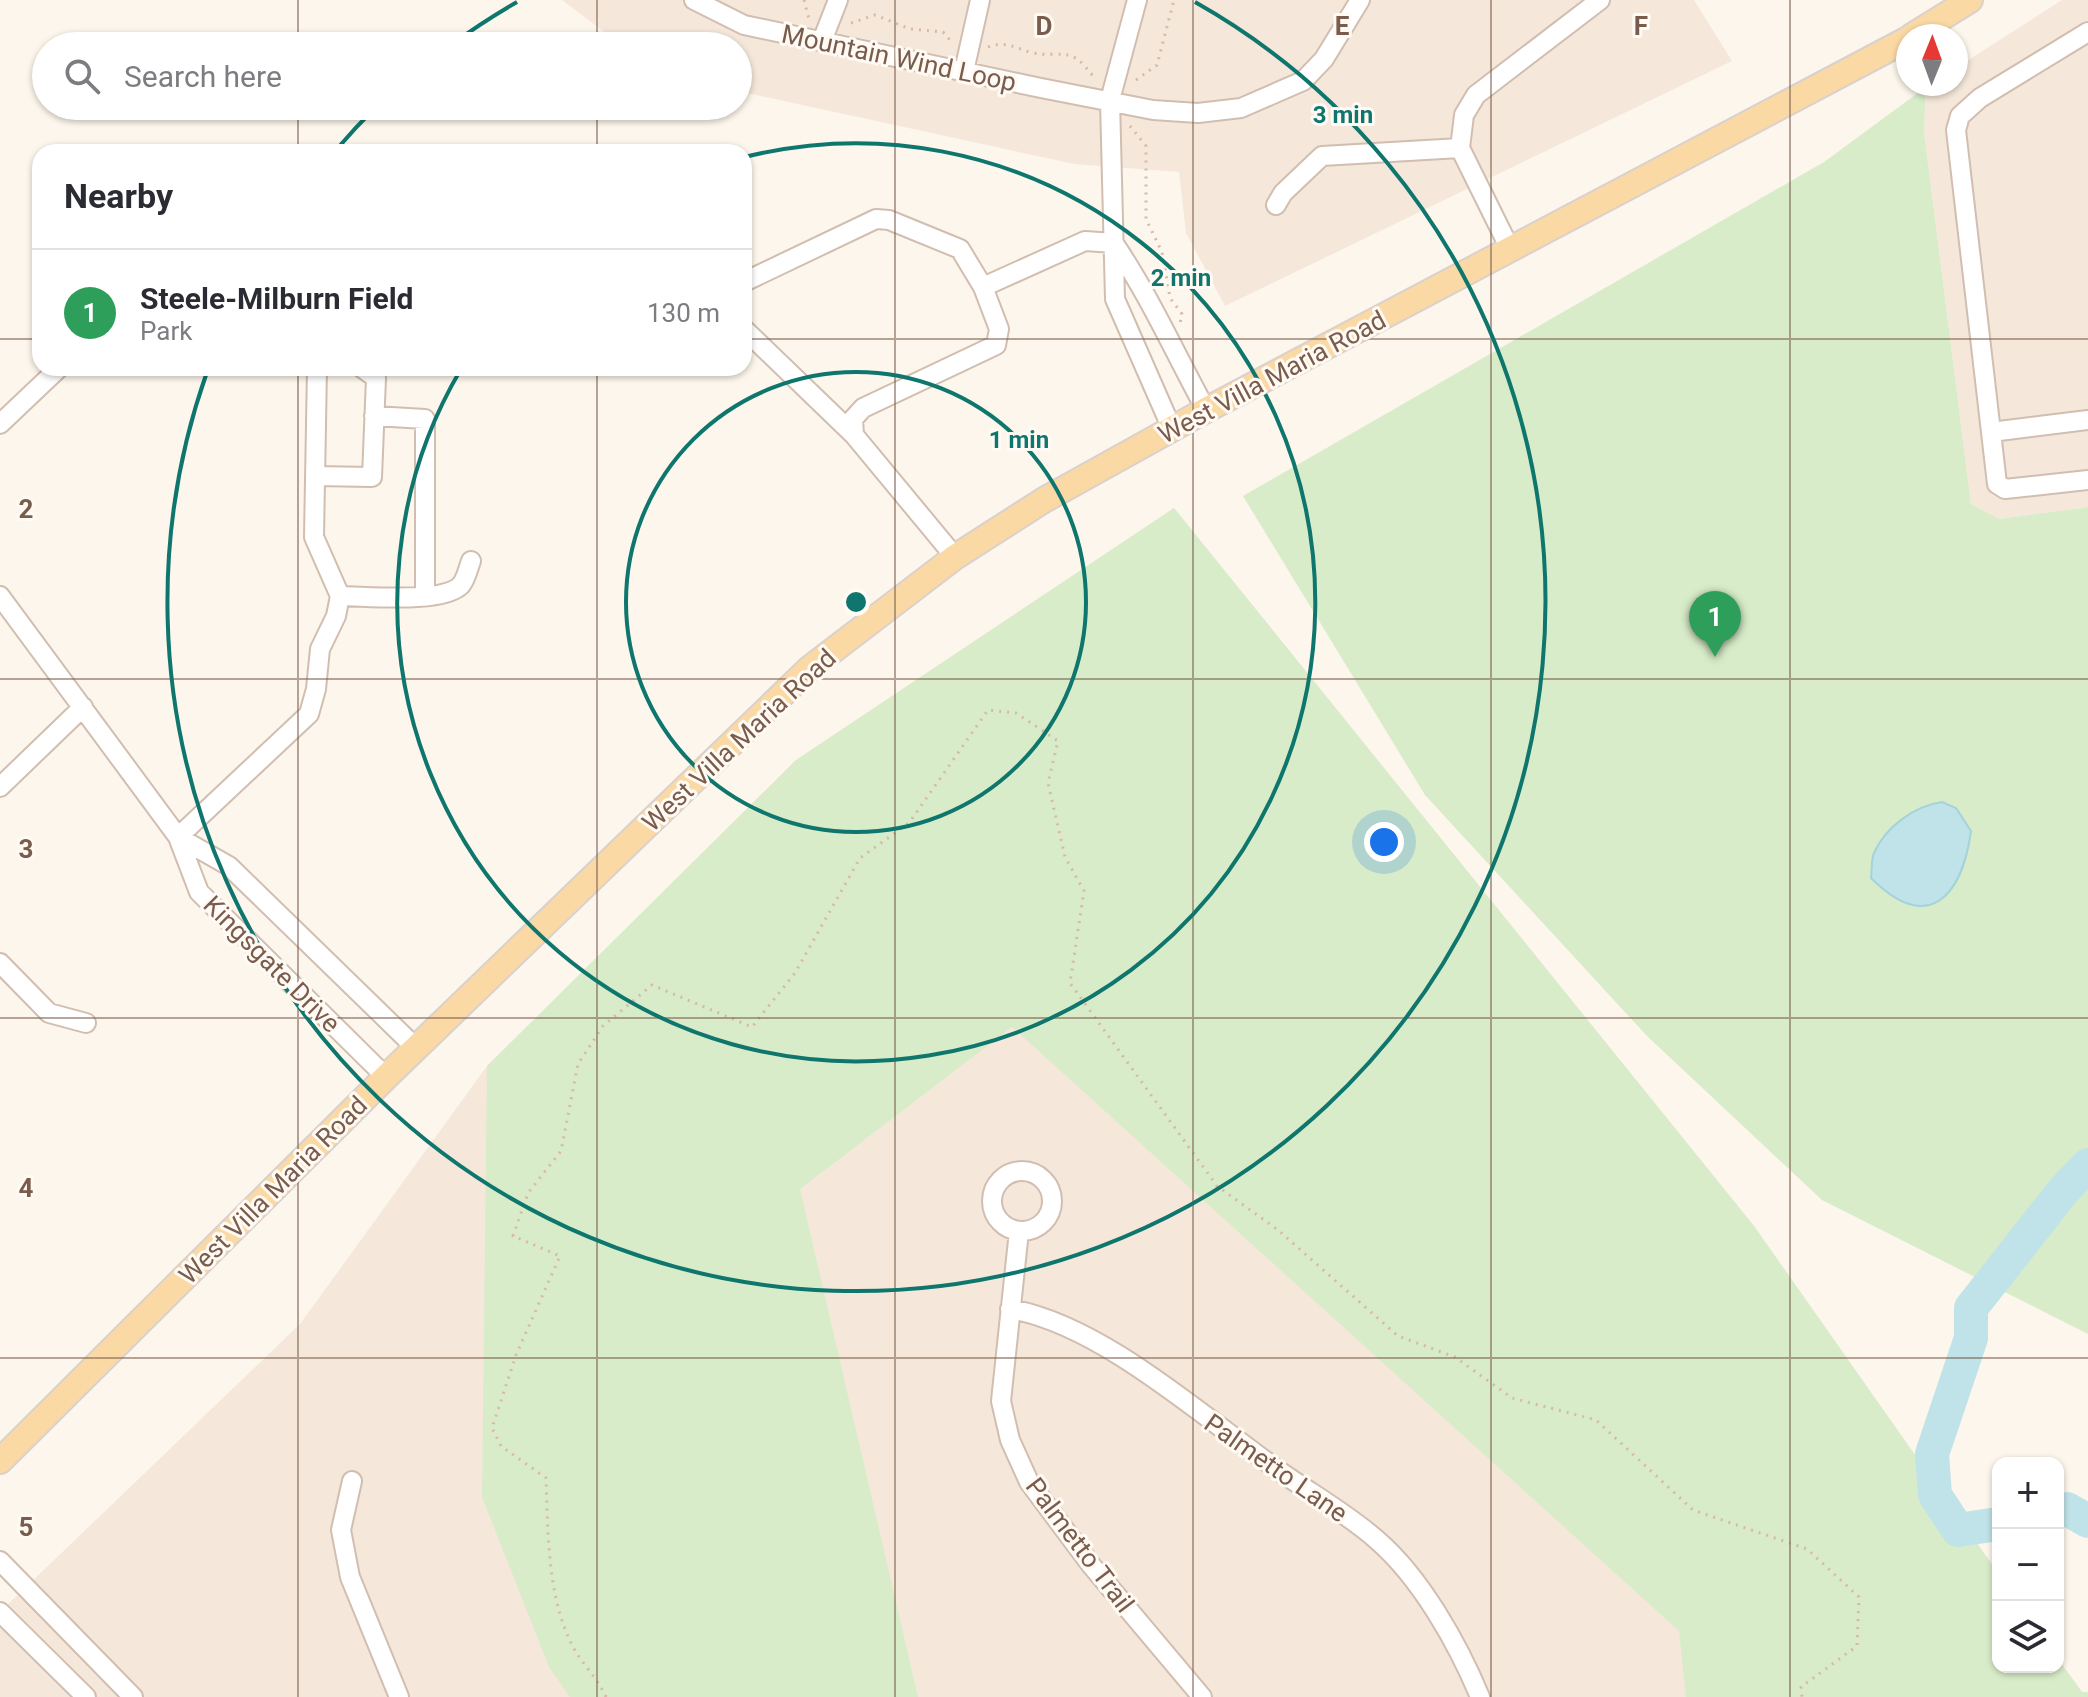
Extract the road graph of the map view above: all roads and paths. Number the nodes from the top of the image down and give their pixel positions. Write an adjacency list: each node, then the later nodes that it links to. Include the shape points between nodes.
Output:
1 (694, 0): 11 (street, Mountain Wind Loop, via 744,25)
2 (838, 0): 11 (street)
3 (980, 0): 13 (street)
4 (1137, 0): 14 (street)
5 (1174, 0): 15 (path, via 1157,65 1134,82)
6 (1360, 0): 15 (street, Mountain Wind Loop, via 1324,59 1303,81 1241,108 1198,113)
7 (1600, 0): 16 (street, via 1476,95 1464,115)
8 (1970, 0): 9 (main road, West Villa Maria Road)
9 (1931, 24)
10 (2088, 32): 32 (street, via 1980,98 1960,116 1956,130)
11 (822, 41): 13 (street, Mountain Wind Loop)
12 (1896, 45): 19 (main road, West Villa Maria Road)
13 (964, 71): 14 (street, Mountain Wind Loop)
14 (1110, 100): 15 (street, Mountain Wind Loop); 18 (street)
15 (1131, 105): 22 (path, via 1129,125 1149,155 1146,219 1162,252 1170,298 1182,314 1180,324)
16 (1460, 148): 17 (street, via 1322,156); 19 (street)
17 (1276, 205)
18 (1114, 243): 21 (street, via 1085,241); 22 (street); 31 (street, via 1115,299)
19 (1511, 251): 27 (main road, West Villa Maria Road)
20 (752, 278): 21 (street, via 876,219 960,249)
21 (983, 287): 33 (street, via 999,329 996,345 863,408 853,419)
22 (1165, 335): 27 (street)
23 (752, 337): 33 (street)
24 (51, 376): 30 (street)
25 (317, 376): 34 (street)
26 (373, 376): 28 (street)
27 (1206, 410): 31 (main road, West Villa Maria Road)
28 (374, 416): 34 (street, via 372,477); 40 (street, via 425,419)
29 (2088, 420): 32 (street)
30 (0, 424)
31 (1172, 429): 36 (main road, West Villa Maria Road)
32 (1991, 432): 35 (street, via 1997,484 2005,489)
33 (854, 435): 36 (street)
34 (315, 476): 39 (street, via 314,537)
35 (2088, 480)
36 (955, 557): 46 (main road, West Villa Maria Road, via 810,668)
37 (471, 561): 40 (street, via 463,583 452,592)
38 (0, 596): 41 (street, Kingsgate Drive)
39 (340, 596): 40 (street); 43 (street, via 320,649 309,714)
40 (425, 596)
41 (83, 707): 42 (street); 43 (street, Kingsgate Drive)
42 (0, 787)
43 (178, 837): 46 (street, Kingsgate Drive, via 229,866); 47 (street, Kingsgate Drive, via 199,892)
44 (0, 963): 45 (street, via 49,1013)
45 (86, 1023)
46 (416, 1048): 47 (main road, West Villa Maria Road)
47 (386, 1077): 50 (main road, West Villa Maria Road)
48 (1019, 1231): 49 (street, Palmetto Trail)
49 (1010, 1309): 58 (street, Palmetto Trail, via 1001,1401 1010,1440 1029,1482); 59 (street, Palmetto Lane, via 1042,1315 1101,1343 1378,1540 1423,1595)
50 (0, 1461)
51 (352, 1481): 56 (street, via 341,1530 350,1577)
52 (0, 1561): 55 (street)
53 (0, 1612): 54 (street)
54 (86, 1697)
55 (133, 1697)
56 (399, 1697)
57 (606, 1697): 60 (path, via 572,1646 557,1601 546,1478 501,1446 492,1428 516,1355 560,1256 513,1236 528,1193 561,1151 578,1064 603,1026 652,985 752,1027 795,973 860,858 909,823 988,710 1016,713 1058,741 1048,783 1065,857 1084,891 1070,983 1217,1186 1278,1230 1398,1336 1455,1357 1512,1398 1596,1420 1693,1510 1807,1549 1859,1597 1857,1646 1801,1687)
58 (1202, 1697)
59 (1480, 1697)
60 (1802, 1697)

